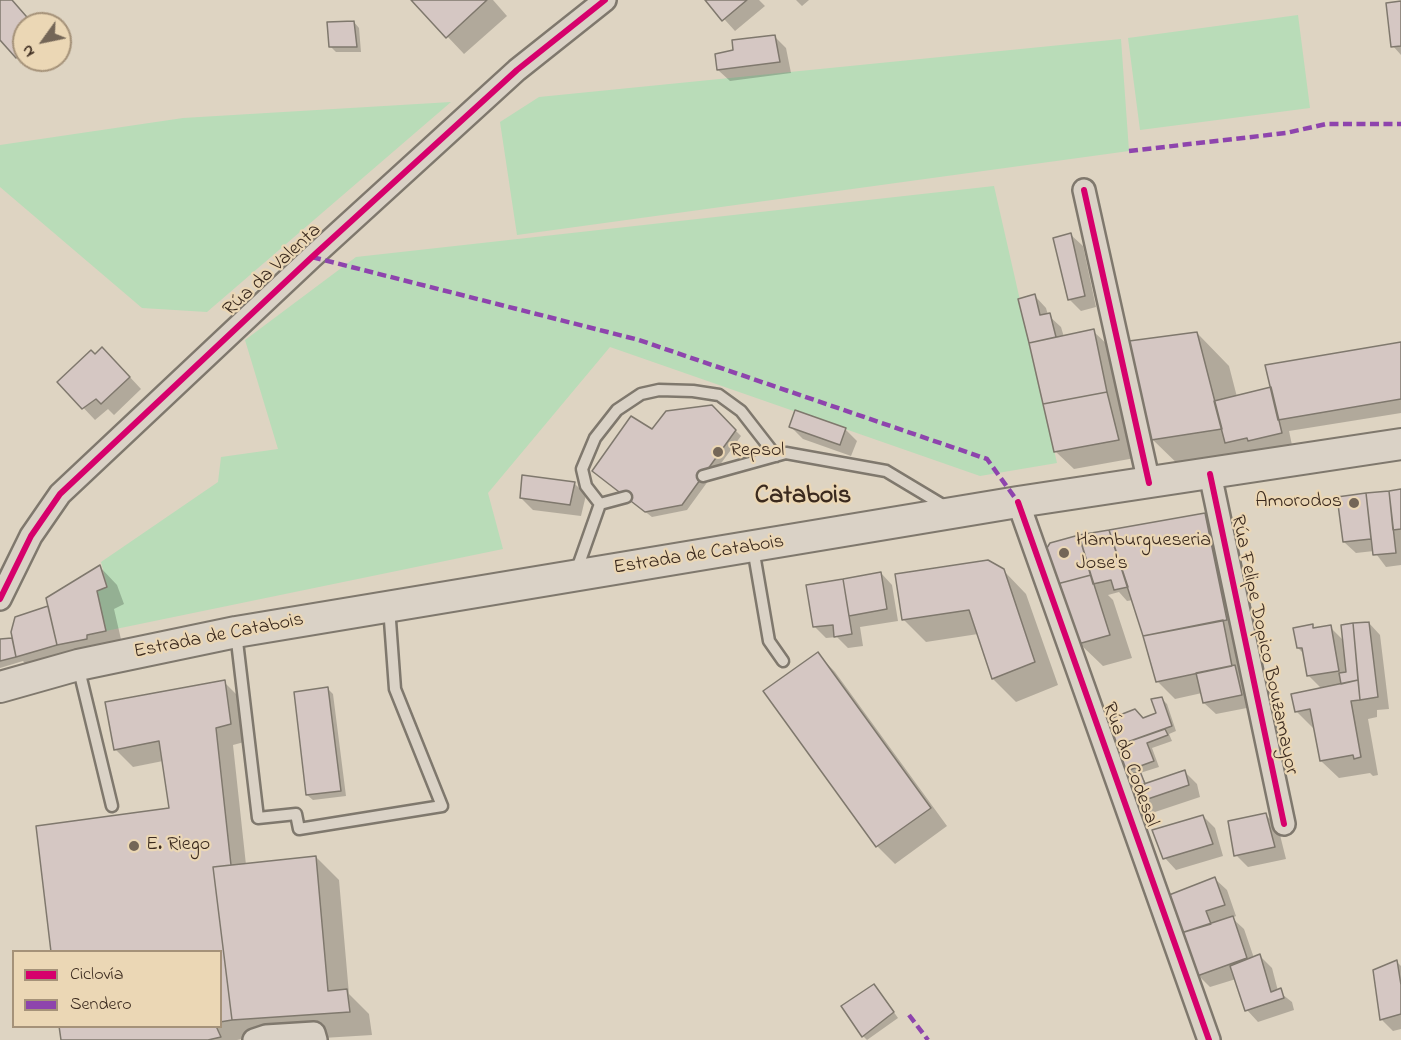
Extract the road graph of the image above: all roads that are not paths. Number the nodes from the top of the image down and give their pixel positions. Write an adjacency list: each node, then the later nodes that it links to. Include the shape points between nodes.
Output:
1 (605, 0): 14 (street, Rúa da Valenta, via 517,70 60,494 31,536)
2 (1084, 189): 7 (street)
3 (1401, 444): 5 (main road, Estrada de Catabois)
4 (776, 456): 6 (lane); 10 (lane, via 741,411 719,395 659,390 640,394 617,410 595,438 582,469 586,486); 11 (lane, via 786,453 885,471)
5 (1210, 474): 7 (main road, Estrada de Catabois); 21 (street, Rúa Felipe Dopico Bouzamayor)
6 (703, 476)
7 (1149, 483): 9 (main road, Estrada de Catabois)
8 (626, 497): 10 (lane)
9 (1018, 502): 11 (main road, Estrada de Catabois); 24 (street, Rúa do Codesal)
10 (600, 504): 13 (lane)
11 (957, 513): 12 (main road, Estrada de Catabois)
12 (753, 547): 13 (main road, Estrada de Catabois); 17 (lane, via 769,641)
13 (575, 577): 15 (main road, Estrada de Catabois)
14 (0, 599)
15 (389, 607): 16 (main road, Estrada de Catabois); 16 (lane, via 395,689 442,806 299,829 296,814 258,818)
16 (236, 632): 18 (main road, Estrada de Catabois)
17 (783, 661)
18 (78, 665): 19 (main road, Estrada de Catabois); 20 (lane)
19 (0, 687)
20 (112, 806)
21 (1284, 824)
22 (254, 1040): 23 (street, via 314,1033)
23 (316, 1040)
24 (1209, 1040)

